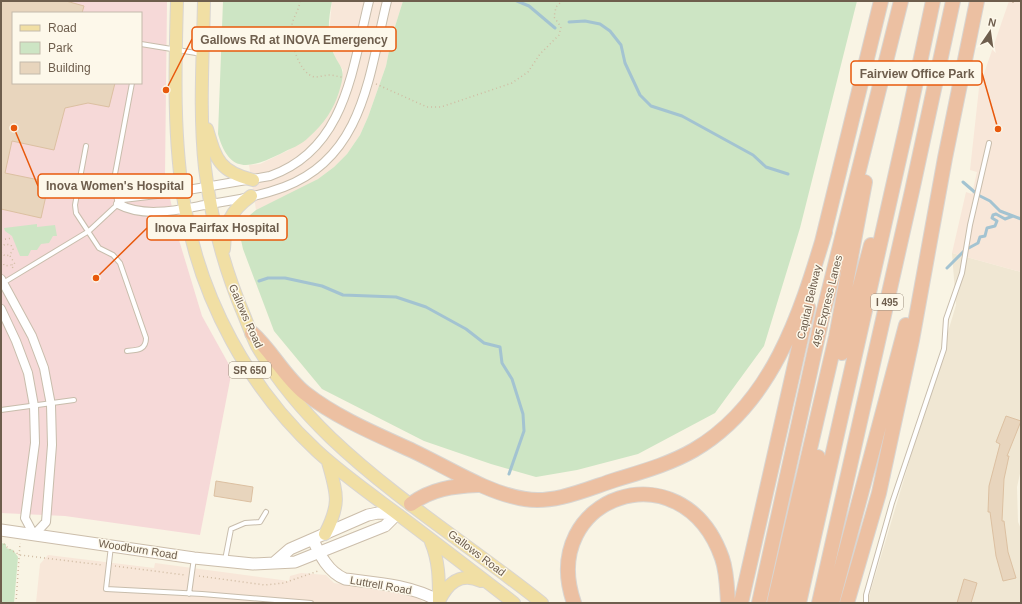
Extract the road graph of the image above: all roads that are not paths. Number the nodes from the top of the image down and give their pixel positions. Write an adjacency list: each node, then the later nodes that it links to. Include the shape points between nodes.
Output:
1 (177, 1): 12 (main road, Gallows Road / SR 650)
2 (204, 1): 13 (main road, Gallows Road / SR 650)
3 (369, 1): 19 (street, via 350,79 338,116 326,135 303,158 284,171)
4 (387, 1): 22 (street, via 367,82 352,127 334,154 324,164 291,184)
5 (881, 1): 28 (highway, Capital Beltway)
6 (901, 1): 10 (highway, 495 Express Lanes)
7 (933, 1): 16 (highway, I 495)
8 (952, 1): 66 (highway, I 495)
9 (977, 1): 26 (highway)
10 (894, 30): 62 (highway, 495 Express Lanes, via 822,318); 63 (highway, via 836,337)
11 (143, 45): 12 (lane)
12 (175, 51): 13 (lane); 21 (main road, Gallows Road / SR 650, via 176,116)
13 (203, 54): 15 (main road, Gallows Road / SR 650)
14 (132, 84): 23 (lane, via 114,174)
15 (202, 112): 19 (main road, via 219,160 229,172); 20 (main road, Gallows Road / SR 650)
16 (908, 124): 64 (highway, via 857,294 834,382); 65 (highway, I 495)
17 (989, 143): 69 (lane, via 962,273 946,319 945,345 892,503 866,595)
18 (86, 146): 27 (lane, via 75,205 76,213)
19 (253, 180): 20 (street)
20 (208, 187): 21 (street); 24 (main road, Gallows Road / SR 650)
21 (182, 191): 23 (street, via 123,198); 25 (main road, Gallows Road / SR 650)
22 (251, 196): 24 (street); 29 (main road, via 240,204 230,217 225,234)
23 (118, 204): 25 (street, via 137,210 160,212); 27 (lane)
24 (210, 204): 25 (street); 29 (main road, Gallows Road / SR 650)
25 (185, 208): 38 (main road, Gallows Road / SR 650, via 202,273 226,329 259,384 277,408)
26 (935, 215): 67 (highway); 68 (highway, via 912,340 879,493)
27 (89, 232): 30 (lane); 33 (lane, via 99,248 113,255 120,263 145,332 146,344 142,349)
28 (825, 232): 39 (highway, via 799,308 775,364 742,411 713,438 692,451 662,464 570,494 538,500 524,499); 61 (highway, Capital Beltway)
29 (223, 258): 32 (main road, Gallows Road / SR 650, via 232,288)
30 (2, 282): 35 (street, via 32,336 44,368)
31 (1, 309): 36 (street, via 28,373)
32 (252, 333): 39 (highway, via 290,378 322,405 339,416); 40 (main road, Gallows Road / SR 650, via 264,357 306,412 331,438)
33 (127, 351)
34 (74, 400): 35 (lane)
35 (51, 404): 36 (lane); 45 (street, via 52,445 46,522)
36 (34, 406): 37 (lane); 45 (street, via 36,443 25,518)
37 (1, 410)
38 (328, 462): 42 (main road, Gallows Road / SR 650); 44 (main road, via 337,504 334,518)
39 (481, 485): 40 (highway, via 446,487)
40 (410, 504): 42 (main road, Woodburn Road); 58 (main road, Gallows Road / SR 650)
41 (266, 512): 51 (lane, via 260,522 245,523 231,529)
42 (397, 514): 44 (street, via 368,515); 47 (main road, Gallows Road / SR 650); 49 (street, Woodburn Road, via 385,526)
43 (1, 530): 45 (street, Woodburn Road)
44 (325, 534): 46 (street)
45 (34, 535): 48 (street, Woodburn Road)
46 (313, 540): 49 (street, Luttrell Road); 52 (street, via 290,550)
47 (430, 540): 53 (main road, Gallows Road / SR 650); 55 (main road, via 439,567)
48 (111, 545): 50 (street, Woodburn Road); 54 (lane, via 106,589)
49 (319, 553): 52 (street, Woodburn Road, via 295,562); 55 (street, Luttrell Road, via 337,576 402,587 425,594)
50 (194, 558): 51 (street, Woodburn Road); 54 (lane)
51 (225, 562): 52 (street, Woodburn Road)
52 (274, 562)
53 (490, 585): 55 (main road, via 462,577 446,588); 57 (main road, Gallows Road / SR 650)
54 (189, 594): 56 (lane)
55 (439, 602)
56 (311, 603)
57 (514, 603)
58 (542, 603)
59 (574, 603): 60 (highway, via 567,572 568,555 578,531 588,518 603,506 616,499 646,494 682,504 700,518 715,541 722,559)
60 (728, 603)
61 (741, 603)
62 (759, 603)
63 (774, 603)
64 (784, 603)
65 (799, 603)
66 (819, 603)
67 (832, 603)
68 (847, 603)
69 (866, 603)

